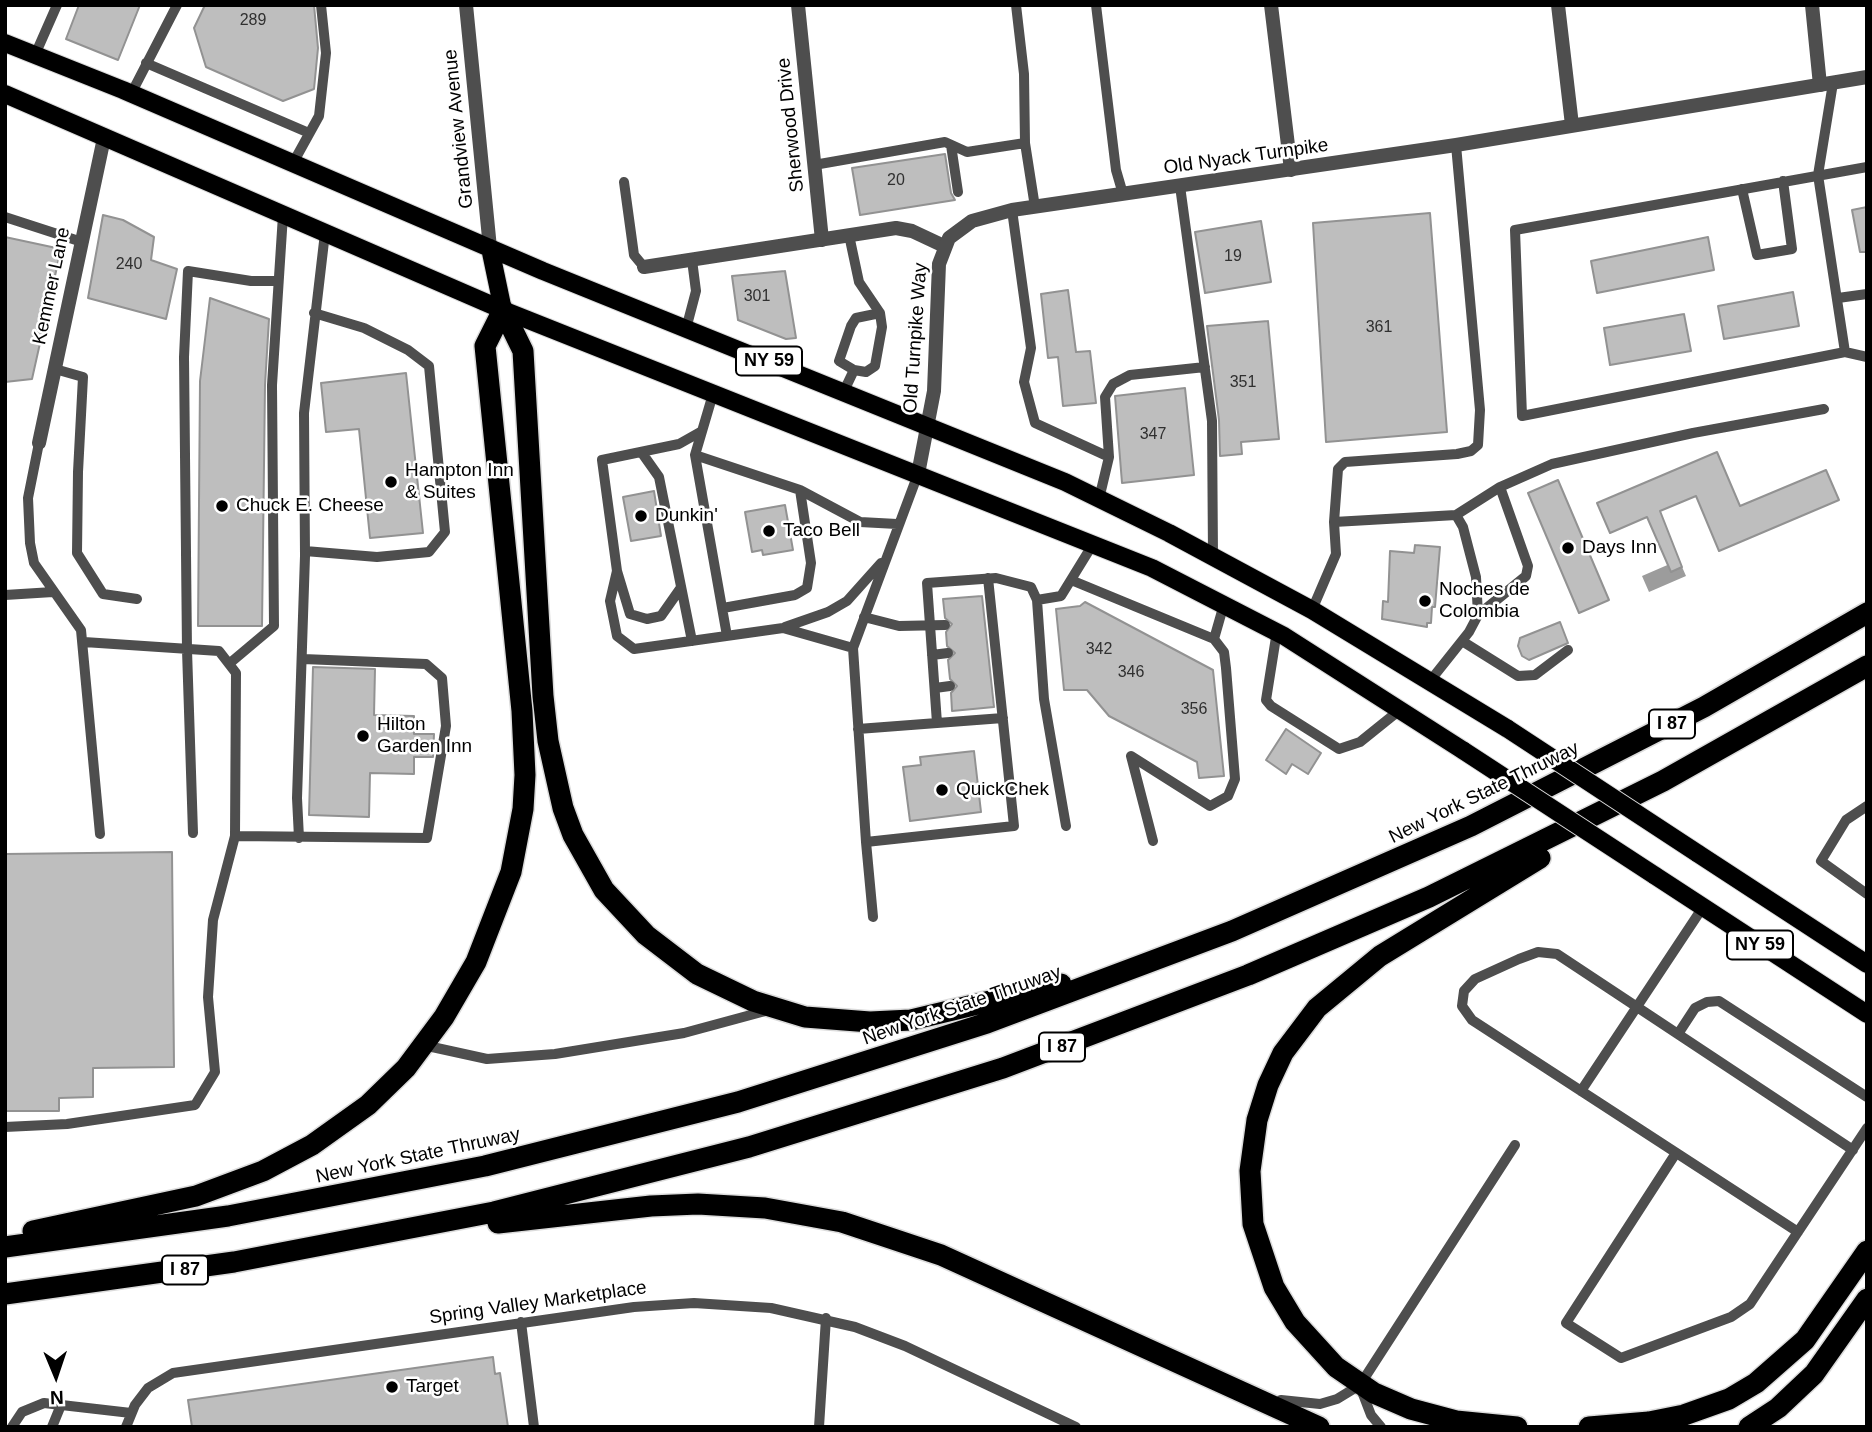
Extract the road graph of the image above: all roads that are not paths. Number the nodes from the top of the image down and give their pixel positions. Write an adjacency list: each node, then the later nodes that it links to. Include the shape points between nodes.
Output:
1 (57, 5): 12 (lane)
2 (177, 5): 13 (lane)
3 (321, 5): 19 (lane, via 326,53 319,116)
4 (466, 5): 44 (street, Grandview Avenue)
5 (798, 5): 25 (street, Sherwood Drive)
6 (1016, 5): 21 (lane, via 1024,74)
7 (1096, 5): 34 (lane, via 1116,170)
8 (1271, 5): 27 (street)
9 (1558, 5): 18 (street)
10 (1812, 5): 15 (street)
11 (5, 43): 12 (main road, NY 59)
12 (35, 55): 17 (main road, NY 59)
13 (146, 63): 17 (lane); 19 (lane)
14 (1867, 77): 15 (street, Old Nyack Turnpike)
15 (1827, 84): 18 (street, Old Nyack Turnpike); 28 (lane)
16 (5, 94): 20 (main road, NY 59)
17 (131, 94): 24 (main road, NY 59)
18 (1572, 125): 23 (street, Old Nyack Turnpike)
19 (309, 133): 24 (lane)
20 (104, 138): 37 (main road, NY 59); 42 (street, Kemmer Lane)
21 (1024, 143): 22 (lane, via 967,152); 35 (lane)
22 (951, 145): 25 (lane, via 945,142); 33 (lane)
23 (1456, 145): 27 (street, Old Nyack Turnpike); 73 (lane, via 1480,410 1478,445 1457,454 1345,462 1338,469)
24 (293, 163): 44 (main road, NY 59)
25 (814, 165): 41 (street, Sherwood Drive)
26 (1867, 167): 28 (lane)
27 (1291, 170): 31 (street, Old Nyack Turnpike)
28 (1818, 175): 29 (lane); 49 (lane)
29 (1783, 181): 32 (lane); 32 (lane, via 1792,249 1756,255)
30 (624, 182): 46 (lane, via 634,255)
31 (1180, 186): 34 (street, Old Nyack Turnpike); 56 (lane)
32 (1742, 189): 54 (lane, via 1515,229 1522,416)
33 (958, 192)
34 (1123, 194): 35 (street, Old Nyack Turnpike)
35 (1035, 206): 36 (street, Old Nyack Turnpike)
36 (1012, 210): 43 (street, Old Nyack Turnpike, via 962,226); 67 (lane, via 1031,348 1024,382 1035,423)
37 (283, 215): 39 (main road, NY 59); 47 (lane)
38 (5, 217): 42 (lane)
39 (325, 233): 50 (main road, NY 59); 51 (lane)
40 (849, 235): 41 (street); 43 (street, via 903,229); 52 (lane, via 859,282)
41 (822, 240): 45 (street)
42 (82, 242): 57 (street, Kemmer Lane)
43 (944, 246): 62 (street, Old Turnpike Way)
44 (490, 248): 50 (main road); 53 (main road, NY 59)
45 (692, 260): 46 (street); 53 (lane, via 696,291)
46 (644, 267)
47 (277, 281): 105 (lane, via 188,271 184,357); 110 (lane, via 272,385 274,626)
48 (1867, 294): 49 (lane)
49 (1838, 298): 54 (lane)
50 (502, 310): 60 (main road, NY 59); 134 (highway, via 523,351 543,696 554,776 573,835 604,890 646,935 697,974); 137 (highway, via 485,346 522,711 523,809 511,872 489,934 460,992)
51 (314, 313): 76 (lane, via 304,413); 76 (lane, via 364,328 429,366 445,532 429,552 377,557)
52 (880, 313): 58 (lane, via 875,366 866,372); 58 (lane, via 856,318 851,326 839,361)
53 (687, 329): 59 (main road, NY 59)
54 (1845, 352): 55 (lane)
55 (1867, 357)
56 (1205, 367): 67 (lane, via 1130,375 1113,384 1105,397); 77 (lane, via 1212,421)
57 (55, 369): 64 (street, Kemmer Lane); 85 (lane, via 83,377 77,553 103,594)
58 (854, 370): 59 (lane)
59 (844, 391): 62 (main road, NY 59)
60 (713, 394): 63 (lane); 68 (main road, NY 59)
61 (1824, 409): 69 (lane, via 1552,464)
62 (929, 426): 68 (street, Old Turnpike Way); 71 (main road, NY 59)
63 (702, 431): 65 (lane, via 679,444); 66 (lane)
64 (39, 443): 83 (lane, via 28,498 30,543 34,563)
65 (642, 453): 79 (lane, via 602,460); 82 (lane, via 659,477)
66 (695, 455): 70 (lane); 88 (lane)
67 (1109, 457): 71 (lane)
68 (918, 474): 74 (lane); 75 (main road, NY 59)
69 (1500, 487): 72 (lane); 92 (lane, via 1528,566 1526,576)
70 (800, 490): 74 (lane, via 860,522); 88 (lane, via 811,563 807,588 795,596)
71 (1100, 499): 77 (main road, NY 59)
72 (1456, 515): 73 (lane); 92 (lane, via 1476,577)
73 (1334, 522): 90 (lane, via 1336,554)
74 (897, 524): 78 (lane)
75 (1093, 544): 81 (lane); 87 (main road, NY 59)
76 (305, 551): 109 (lane)
77 (1213, 556): 90 (main road, NY 59)
78 (884, 561): 93 (lane); 96 (lane, via 847,601)
79 (617, 571): 82 (lane, via 630,614 648,619 661,616); 100 (lane, via 610,601 617,636 635,649)
80 (988, 578): 86 (lane, via 1031,587); 95 (lane, via 927,583); 116 (lane)
81 (1071, 580): 86 (lane, via 1061,596); 99 (lane)
82 (680, 589): 100 (lane)
83 (53, 592): 84 (lane); 102 (lane, via 75,620)
84 (5, 595)
85 (137, 599)
86 (1037, 600): 121 (lane, via 1044,699)
87 (1224, 603): 97 (main road, NY 59); 99 (lane)
88 (723, 608): 98 (lane)
89 (1867, 608): 103 (highway)
90 (1311, 610): 112 (main road, NY 59)
91 (1867, 613): 103 (highway, New York State Thruway / I 87)
92 (1478, 615): 101 (lane)
93 (864, 617): 95 (lane, via 899,626); 104 (lane)
94 (945, 625): 95 (lane)
95 (930, 626): 108 (lane)
96 (783, 628): 98 (lane); 104 (lane)
97 (1277, 631): 115 (main road, NY 59); 115 (lane, via 1266,700 1327,742 1339,749 1350,747)
98 (727, 636): 100 (lane)
99 (1214, 639): 126 (lane, via 1224,652 1235,779 1228,796 1210,806 1132,756)
100 (692, 641)
101 (1462, 641): 106 (lane, via 1518,676 1535,675); 112 (lane)
102 (84, 642): 105 (lane); 123 (lane)
103 (1817, 642): 131 (highway, New York State Thruway / I 87, via 1704,707 1526,799 1352,880)
104 (852, 648): 118 (lane)
105 (187, 650): 110 (lane, via 219,651); 122 (lane)
106 (1568, 650)
107 (948, 653): 108 (lane)
108 (932, 654): 114 (lane)
109 (303, 659): 125 (lane); 125 (lane, via 426,664 442,678 446,726 427,838)
110 (230, 663): 124 (lane, via 236,673)
111 (1867, 666): 119 (highway, I 87)
112 (1430, 681): 132 (main road, NY 59, bridge)
113 (950, 686): 114 (lane)
114 (935, 688): 117 (lane)
115 (1401, 709): 129 (main road, NY 59, bridge)
116 (1003, 718): 117 (lane); 127 (lane, via 1014,826)
117 (937, 723): 118 (lane)
118 (858, 729): 127 (lane)
119 (1722, 749): 147 (highway, I 87, via 1549,840 1370,924 1053,1050 876,1110 687,1165); 155 (highway, via 1380,956 1317,1008 1283,1053 1261,1103 1251,1154 1251,1207 1257,1241 1273,1287 1295,1322 1336,1367)
120 (1867, 806): 128 (lane, via 1846,820 1821,861)
121 (1066, 826)
122 (192, 833)
123 (100, 834)
124 (235, 836): 125 (lane); 140 (lane, via 213,920 208,996 215,1072 195,1105 67,1124)
125 (299, 838)
126 (1153, 841)
127 (866, 842): 130 (lane)
128 (1867, 894)
129 (1703, 907): 133 (lane); 135 (main road, NY 59)
130 (873, 917)
131 (1171, 956): 134 (highway, via 911,1020 828,1020); 148 (highway, New York State Thruway / I 87, via 925,1044 612,1136 318,1200)
132 (1867, 964)
133 (1637, 1007): 136 (lane); 138 (lane); 138 (lane, via 1551,952 1531,954 1497,968 1464,990 1462,1006 1472,1020)
134 (773, 1009): 137 (lane, via 684,1033 555,1054 487,1059)
135 (1867, 1014)
136 (1678, 1034): 139 (lane, via 1695,1009 1719,1001); 143 (lane)
137 (423, 1045): 146 (highway, via 406,1068 355,1116 263,1171 178,1201)
138 (1581, 1091): 144 (lane)
139 (1867, 1097)
140 (5, 1127)
141 (1867, 1128): 143 (lane)
142 (1515, 1146): 155 (lane)
143 (1853, 1150): 145 (lane)
144 (1676, 1153): 145 (lane); 145 (lane, via 1566,1323 1617,1357 1625,1358 1739,1314 1756,1297)
145 (1798, 1232)
146 (5, 1237)
147 (364, 1239): 150 (highway, I 87); 154 (highway, via 651,1206 765,1208 842,1222 918,1246)
148 (5, 1247)
149 (1867, 1251): 167 (highway, via 1805,1340 1756,1383 1729,1399 1684,1415)
150 (5, 1294)
151 (1867, 1299): 168 (highway, via 1814,1374)
152 (826, 1318): 153 (lane, Spring Valley Marketplace, via 752,1306 694,1303); 162 (lane); 163 (lane, Spring Valley Marketplace, via 905,1346)
153 (521, 1322): 157 (lane, Spring Valley Marketplace, via 173,1373 148,1388); 161 (lane)
154 (1165, 1359): 155 (lane, via 1298,1404 1329,1401); 164 (highway)
155 (1360, 1385): 165 (lane, via 1366,1406); 166 (highway, via 1424,1414)
156 (61, 1405): 157 (lane); 158 (lane, via 44,1403 29,1408); 159 (lane)
157 (131, 1413): 160 (lane)
158 (12, 1427)
159 (52, 1427)
160 (127, 1427)
161 (534, 1427)
162 (819, 1427)
163 (1076, 1427)
164 (1319, 1427)
165 (1381, 1427)
166 (1517, 1427)
167 (1589, 1427)
168 (1749, 1427)

